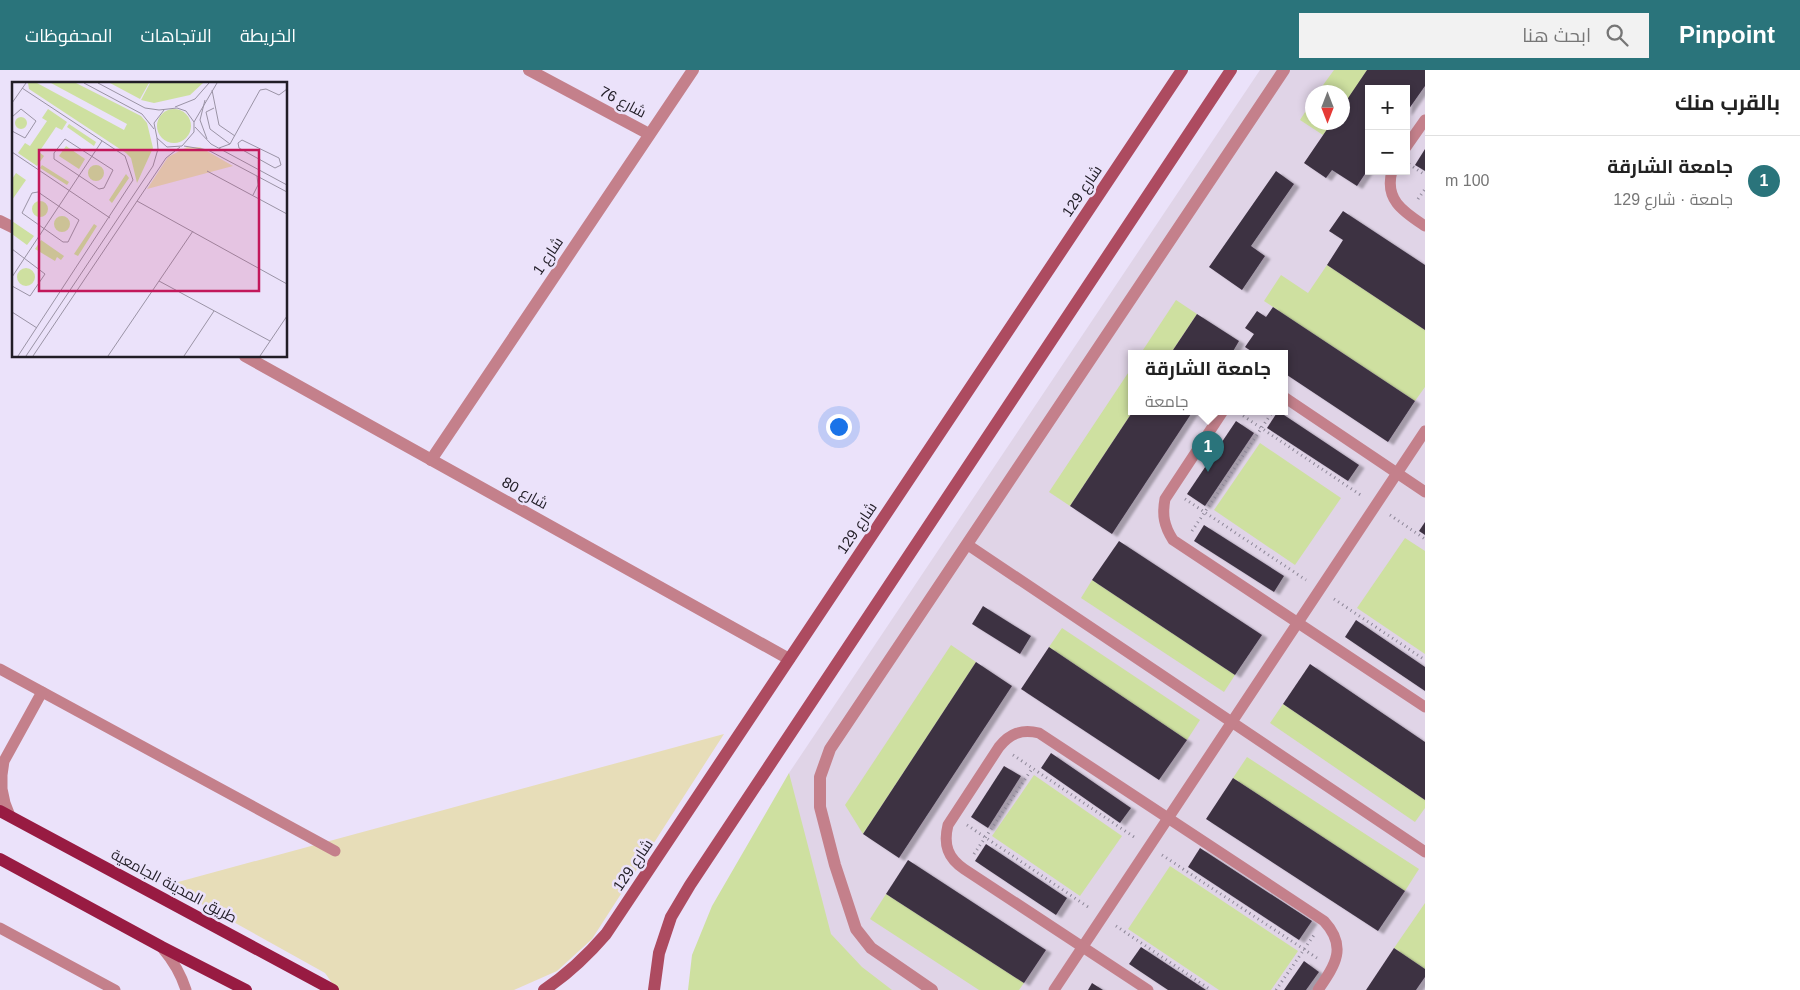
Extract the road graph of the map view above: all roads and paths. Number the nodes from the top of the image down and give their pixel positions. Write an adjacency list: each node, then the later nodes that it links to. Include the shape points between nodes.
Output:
1 (529, 70): 7 (street, شارع 76)
2 (693, 70): 7 (street, شارع 1)
3 (1182, 70): 33 (street, شارع 129)
4 (1231, 70): 63 (street, via 690,885 671,917 659,953)
5 (1284, 70): 29 (street)
6 (1425, 120): 8 (lane)
7 (649, 134): 22 (street, شارع 1)
8 (1410, 141)
9 (1410, 166): 11 (path)
10 (1391, 175): 13 (lane, via 1390,184 1395,202)
11 (1425, 175)
12 (0, 221): 14 (street)
13 (1425, 226)
14 (12, 227)
15 (249, 358): 22 (street, شارع 80)
16 (1288, 400): 23 (lane)
17 (1220, 415): 24 (lane)
18 (1241, 415): 20 (path)
19 (1270, 415): 20 (path)
20 (1261, 428): 26 (path); 27 (path)
21 (1425, 431): 23 (lane)
22 (431, 460): 33 (street, شارع 80)
23 (1397, 473): 25 (lane); 26 (lane)
24 (1171, 490): 27 (path); 30 (lane, via 1165,499 1163,520 1173,540)
25 (1425, 492)
26 (1376, 506): 28 (path); 31 (lane)
27 (1205, 511): 30 (path); 31 (path)
28 (1425, 539)
29 (968, 545): 38 (lane); 64 (street, via 830,749 818,792 835,865 856,929 871,948)
30 (1182, 547): 32 (lane)
31 (1320, 589): 32 (lane); 34 (path)
32 (1297, 623): 37 (lane); 38 (lane)
33 (789, 659): 62 (street, شارع 129, via 606,934 564,977)
34 (1425, 660)
35 (0, 669): 36 (lane)
36 (42, 692): 40 (lane); 47 (lane)
37 (1425, 707)
38 (1232, 722): 44 (lane); 48 (lane)
39 (999, 747): 41 (path); 43 (lane); 44 (lane, via 1012,734 1039,733)
40 (2, 763): 42 (lane)
41 (1032, 769): 45 (path); 46 (path)
42 (5, 814): 61 (main road, طريق المدينة الجامعية)
43 (954, 817): 45 (path); 50 (lane, via 945,835 946,846 949,855)
44 (1168, 819): 46 (lane); 52 (lane)
45 (986, 838): 50 (path); 51 (path)
46 (1149, 847): 51 (lane); 56 (path)
47 (336, 851)
48 (1425, 852)
49 (0, 859): 55 (main road)
50 (964, 869): 54 (lane)
51 (1103, 917): 54 (lane); 67 (path)
52 (1324, 921): 56 (path); 57 (lane, via 1331,928 1338,948)
53 (0, 928): 58 (lane)
54 (1083, 947): 65 (lane); 66 (lane)
55 (162, 948): 59 (lane, via 173,960); 60 (main road)
56 (1304, 949): 57 (path); 68 (path)
57 (1332, 968): 69 (lane)
58 (115, 990)
59 (186, 990)
60 (246, 990)
61 (333, 990)
62 (544, 990)
63 (654, 990)
64 (932, 990)
65 (1054, 990)
66 (1148, 990)
67 (1211, 990)
68 (1276, 990)
69 (1318, 990)

